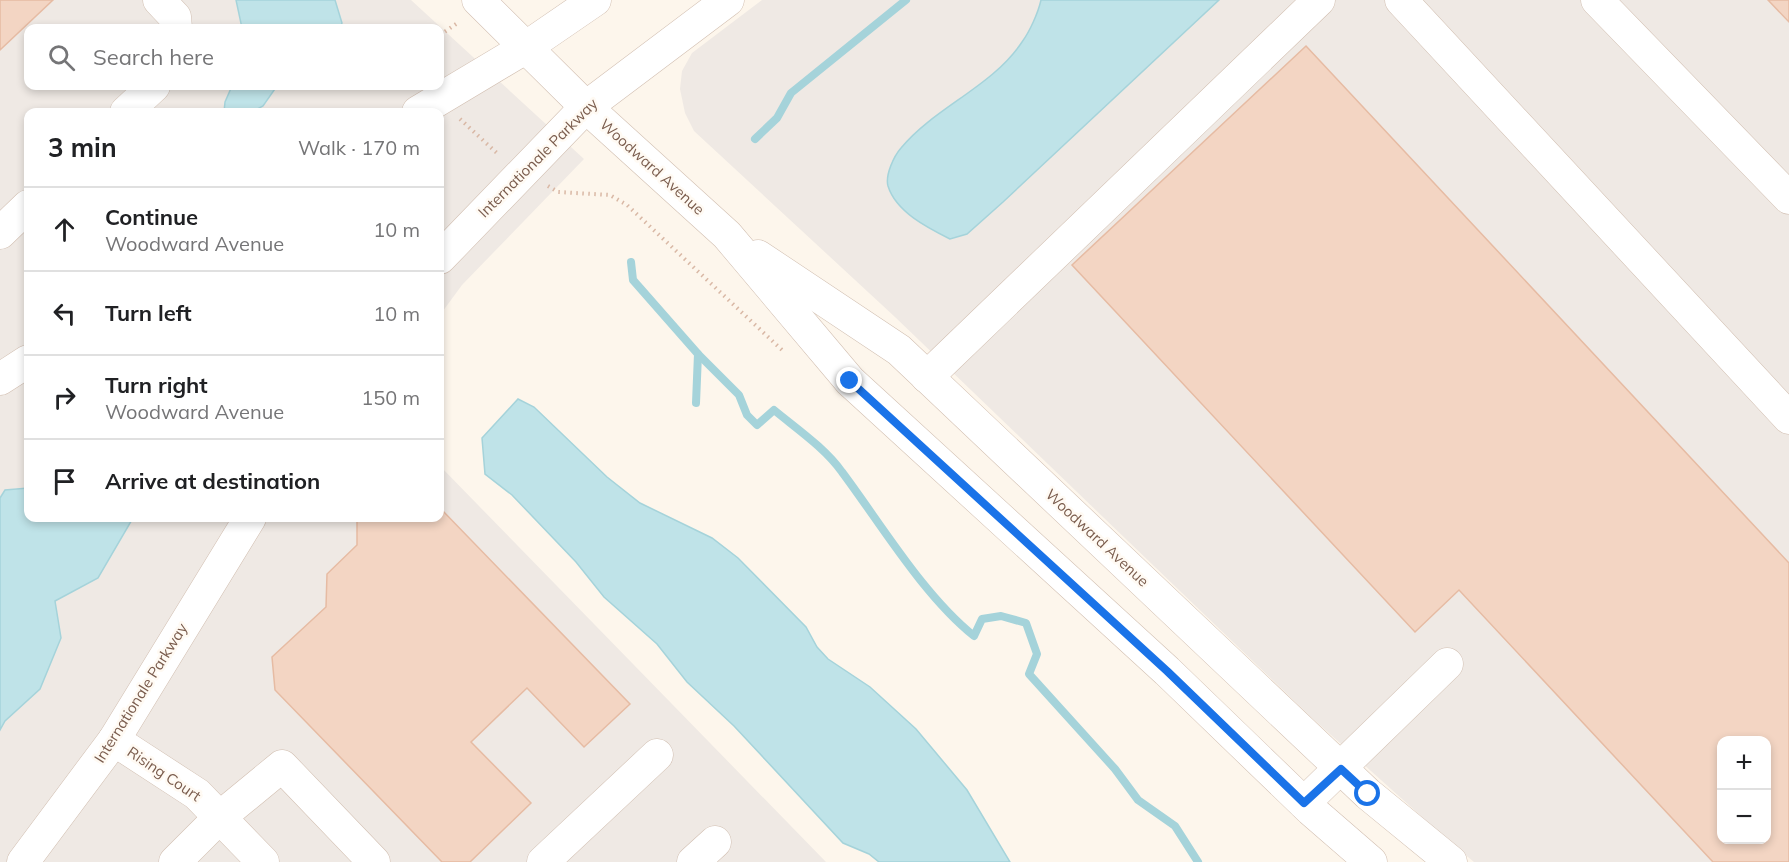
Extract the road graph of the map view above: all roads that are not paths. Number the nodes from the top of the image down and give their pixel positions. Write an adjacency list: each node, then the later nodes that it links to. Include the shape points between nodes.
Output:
1 (159, 0): 8 (street, via 175,17)
2 (478, 0): 9 (street, Woodward Avenue)
3 (596, 0): 9 (street)
4 (728, 0): 11 (street, Internationale Parkway)
5 (1319, 0): 20 (street)
6 (1401, 0): 22 (street)
7 (1597, 0): 14 (street)
8 (176, 24)
9 (525, 48): 11 (street, Woodward Avenue); 13 (street)
10 (150, 90): 12 (street)
11 (586, 107): 17 (street, Woodward Avenue); 18 (street, Internationale Parkway)
12 (130, 108)
13 (425, 108)
14 (1789, 198)
15 (24, 210): 16 (street)
16 (0, 233)
17 (727, 235): 20 (street, Woodward Avenue, via 899,350); 28 (street, Woodward Avenue, via 850,381 1167,671)
18 (444, 254)
19 (24, 364): 21 (street)
20 (927, 376): 27 (street, Woodward Avenue)
21 (0, 379)
22 (1789, 418)
23 (248, 522): 25 (street, Internationale Parkway)
24 (1447, 664): 27 (street)
25 (114, 740): 29 (street, Rising Court, via 197,794); 30 (street, Internationale Parkway)
26 (657, 755): 34 (street)
27 (1341, 769): 28 (street); 36 (street, Woodward Avenue)
28 (1304, 803): 35 (street, Woodward Avenue)
29 (220, 817): 31 (street); 32 (street, Rising Court); 33 (street, via 282,766)
30 (23, 862)
31 (175, 862)
32 (263, 862)
33 (374, 862)
34 (543, 862)
35 (1371, 862)
36 (1451, 862)

